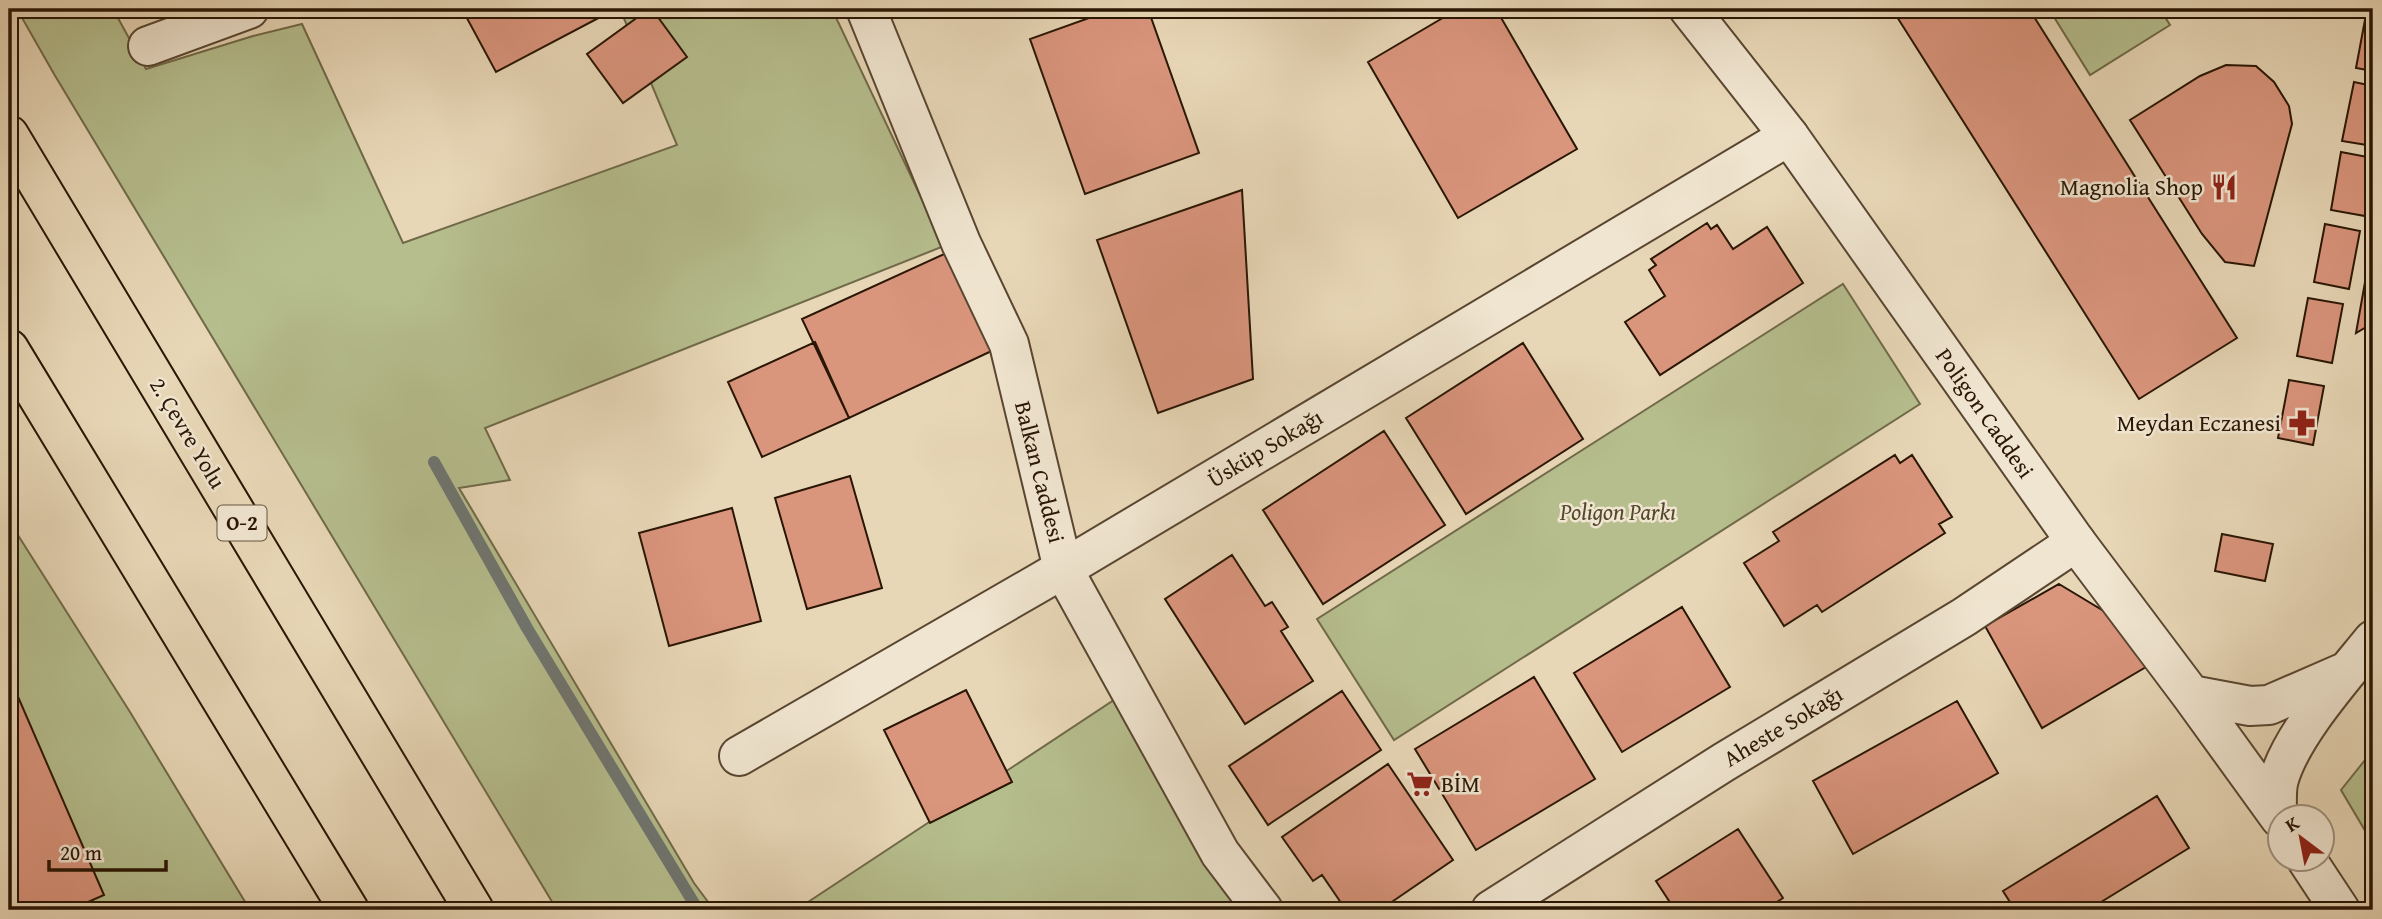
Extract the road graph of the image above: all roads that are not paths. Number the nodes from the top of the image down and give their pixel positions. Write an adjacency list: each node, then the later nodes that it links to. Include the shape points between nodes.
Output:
1 (248, 9): 4 (street)
2 (866, 9): 9 (street, Balkan Caddesi, via 961,243 1009,344)
3 (1689, 9): 6 (street, Poligon Caddesi)
4 (148, 46)
5 (9, 135): 18 (highway, 2. Çevre Yolu / O-2)
6 (1789, 136): 8 (street, Poligon Caddesi); 9 (street, Üsküp Sokağı)
7 (9, 349): 17 (highway)
8 (2076, 542): 12 (street, Poligon Caddesi); 20 (street, Aheste Sokağı, via 1964,617)
9 (1063, 569): 13 (street, Üsküp Sokağı); 19 (street, Balkan Caddesi, via 1220,852)
10 (2373, 640): 11 (street)
11 (2347, 671): 12 (street, via 2270,705 2250,706); 15 (street, via 2290,750 2278,782)
12 (2191, 695): 14 (street, Poligon Caddesi)
13 (739, 756)
14 (2271, 804)
15 (2279, 804)
16 (2317, 874): 21 (street)
17 (349, 910)
18 (474, 910)
19 (1263, 910)
20 (1491, 910)
21 (2340, 910)

